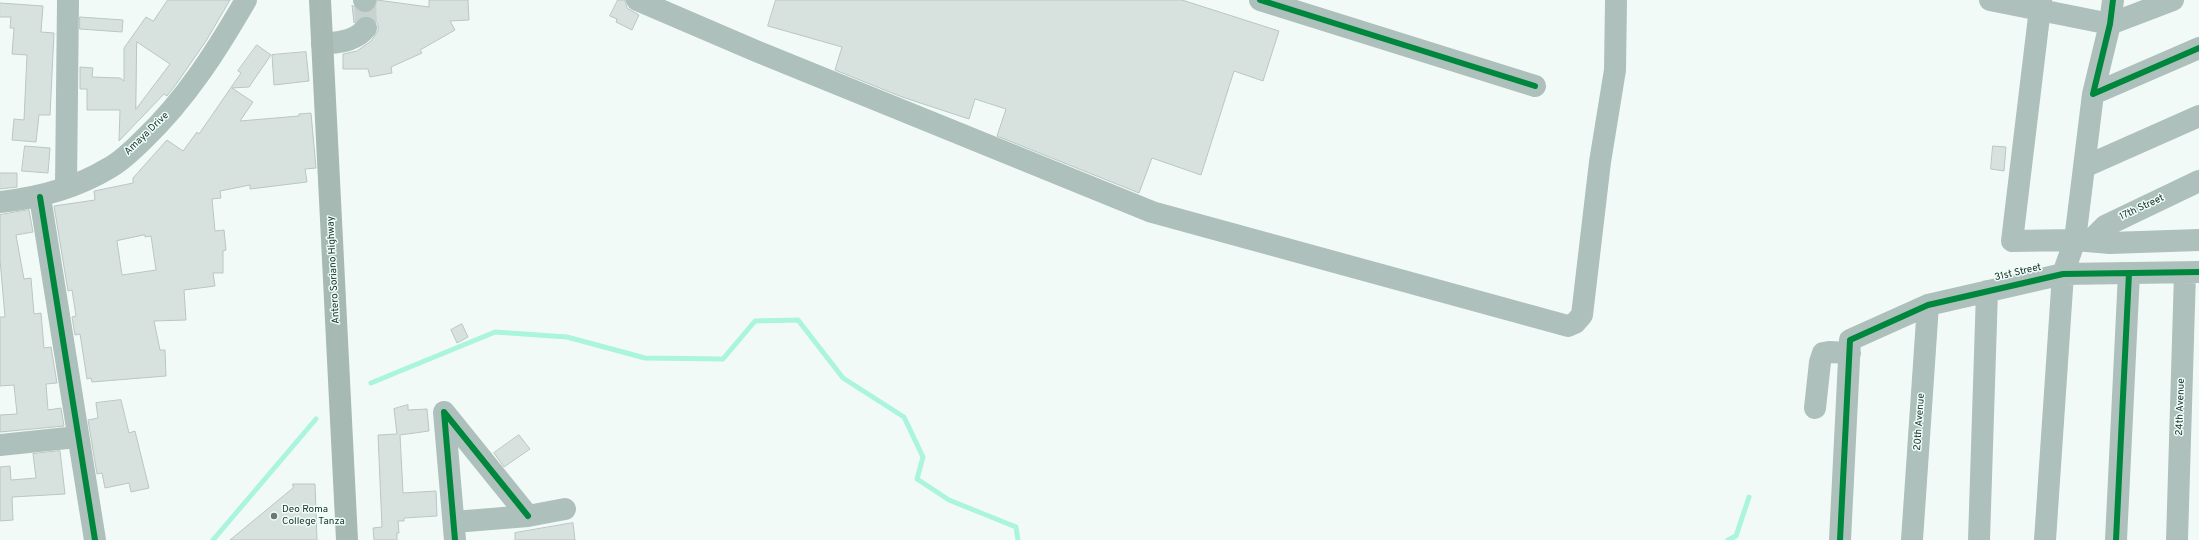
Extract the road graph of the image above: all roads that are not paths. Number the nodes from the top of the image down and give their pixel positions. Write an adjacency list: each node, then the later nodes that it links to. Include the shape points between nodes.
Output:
1 (68, 0): 20 (street)
2 (246, 0): 20 (street, Amaya Drive, via 214,55 164,120 134,149 109,168)
3 (320, 0): 13 (main road, Antero Soriano Highway)
4 (1260, 0): 15 (street)
5 (1616, 0): 9 (street, via 1615,70 1600,162 1582,314 1575,323 1568,326 1152,212)
6 (1990, 0): 10 (street)
7 (2112, 0): 11 (street)
8 (2173, 0): 11 (street)
9 (644, 2)
10 (2040, 5): 11 (street); 24 (street, via 2012,241)
11 (2110, 24): 16 (street)
12 (366, 28): 13 (street, via 346,42)
13 (322, 44): 38 (main road, Antero Soriano Highway)
14 (2199, 48): 16 (street)
15 (1535, 86)
16 (2093, 94): 18 (street)
17 (2199, 116): 18 (street)
18 (2084, 167): 24 (street)
19 (2199, 181): 24 (street, 17th Street, via 2105,226)
20 (66, 187): 21 (street, Amaya Drive)
21 (40, 197): 22 (street, Amaya Drive); 32 (street)
22 (0, 202)
23 (2199, 240): 24 (street, via 2110,243)
24 (2082, 241): 27 (street)
25 (2129, 273): 26 (street, 31st Street); 27 (street, 31st Street); 43 (street)
26 (2192, 273): 44 (street, 24th Avenue)
27 (2063, 274): 28 (street, 31st Street); 42 (street)
28 (1987, 290): 29 (street, 31st Street); 41 (street)
29 (1928, 305): 30 (street, 31st Street); 40 (street, 20th Avenue)
30 (1850, 347): 31 (street, via 1824,353 1820,362); 39 (street)
31 (1815, 408)
32 (77, 437): 33 (street); 37 (street)
33 (0, 446)
34 (565, 509): 35 (street)
35 (528, 516): 36 (street); 36 (street, via 444,412)
36 (454, 531)
37 (95, 540)
38 (347, 540)
39 (1840, 540)
40 (1912, 540)
41 (1979, 540)
42 (2045, 540)
43 (2116, 540)
44 (2177, 540)

